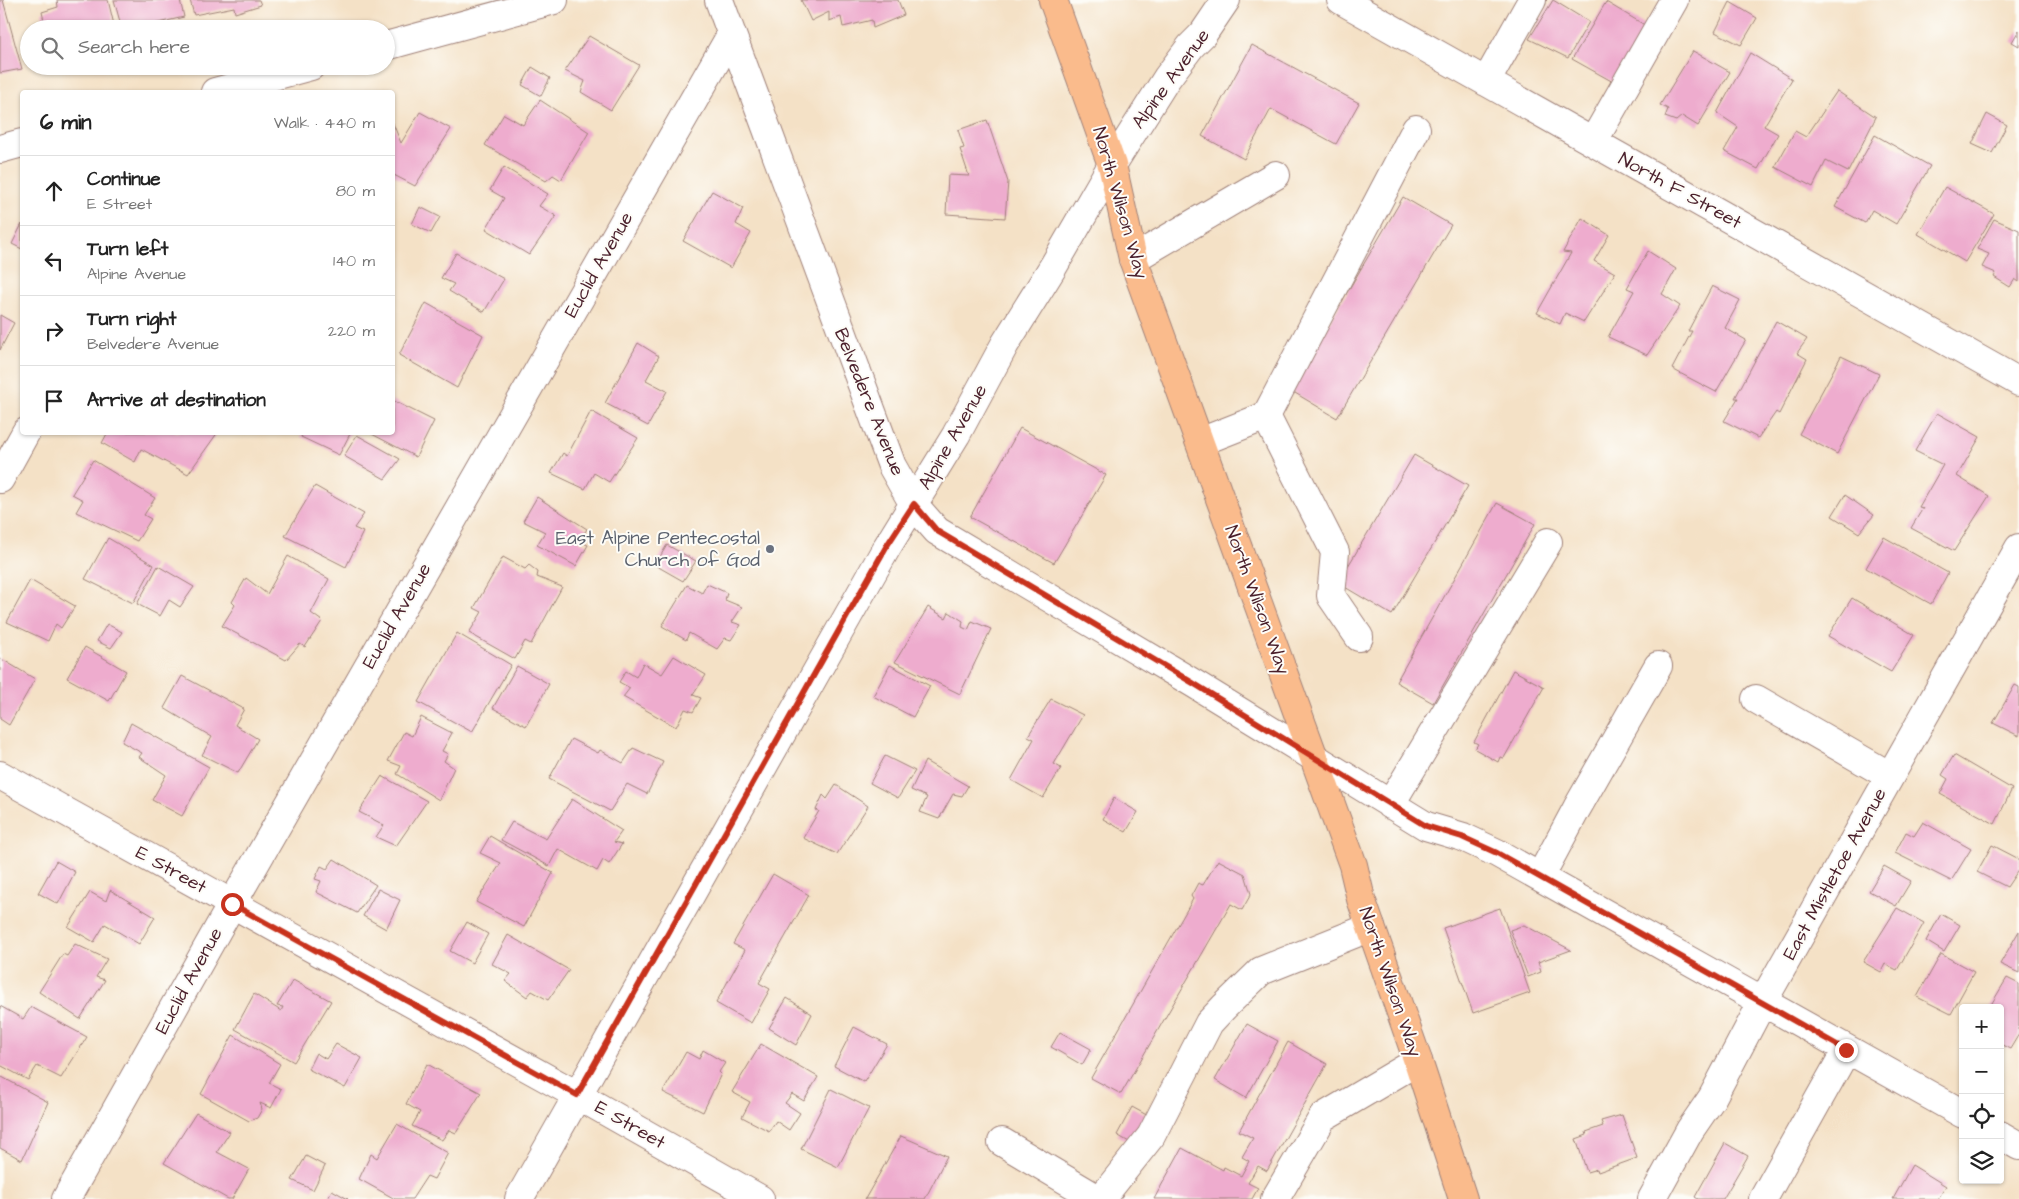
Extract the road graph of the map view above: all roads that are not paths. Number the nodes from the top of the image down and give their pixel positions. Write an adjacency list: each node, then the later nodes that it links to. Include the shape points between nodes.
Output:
1 (554, 0): 9 (street)
2 (719, 0): 8 (street, Belvedere Avenue)
3 (1053, 0): 17 (main road, North Wilson Way)
4 (1226, 0): 17 (street, Alpine Avenue, via 1167,78)
5 (1341, 0): 11 (street, North F Street)
6 (1532, 0): 11 (street)
7 (1674, 0): 14 (street)
8 (731, 35): 25 (street, Belvedere Avenue, via 892,466); 36 (street, Euclid Avenue)
9 (395, 44)
10 (278, 75): 12 (street)
11 (1486, 82): 14 (street, North F Street)
12 (222, 90)
13 (1416, 129): 21 (street)
14 (1593, 142): 20 (street, North F Street)
15 (20, 143): 16 (street)
16 (0, 149)
17 (1112, 165): 19 (main road, North Wilson Way); 25 (street, Alpine Avenue)
18 (1276, 174): 19 (street)
19 (1133, 259): 23 (main road, North Wilson Way)
20 (2019, 382)
21 (1266, 416): 23 (street); 28 (street, via 1335,552 1331,596)
22 (24, 435): 24 (street)
23 (1200, 442): 31 (main road, North Wilson Way)
24 (0, 479)
25 (914, 504): 31 (street, Belvedere Avenue, via 937,531); 41 (street, Alpine Avenue, via 886,547)
26 (1548, 542): 34 (street)
27 (2019, 548): 33 (street, East Mistletoe Avenue)
28 (1359, 636)
29 (1658, 666): 35 (street)
30 (1756, 699): 33 (street)
31 (1314, 758): 34 (street, Belvedere Avenue); 37 (main road, North Wilson Way, via 1353,865)
32 (0, 775): 36 (street, E Street)
33 (1890, 776): 38 (street, East Mistletoe Avenue)
34 (1390, 805): 35 (street, Belvedere Avenue, via 1426,826 1462,837)
35 (1540, 877): 38 (street, Belvedere Avenue)
36 (232, 904): 41 (street, E Street); 46 (street, Euclid Avenue)
37 (1371, 927): 40 (main road, North Wilson Way); 49 (street, via 1261,971 1224,1007 1209,1023 1151,1136)
38 (1762, 1003): 39 (street, Belvedere Avenue); 52 (street, East Mistletoe Avenue, via 1712,1098 1690,1130)
39 (1846, 1050): 42 (street, Belvedere Avenue); 53 (street)
40 (1418, 1062): 50 (street, via 1323,1117); 51 (main road, North Wilson Way)
41 (577, 1095): 47 (street, Alpine Avenue); 48 (street, E Street)
42 (1959, 1112)
43 (2004, 1137): 45 (street)
44 (1002, 1142): 49 (street)
45 (2019, 1146)
46 (66, 1199)
47 (519, 1199)
48 (760, 1199)
49 (1099, 1199)
50 (1275, 1199)
51 (1463, 1199)
52 (1652, 1199)
53 (1763, 1199)

